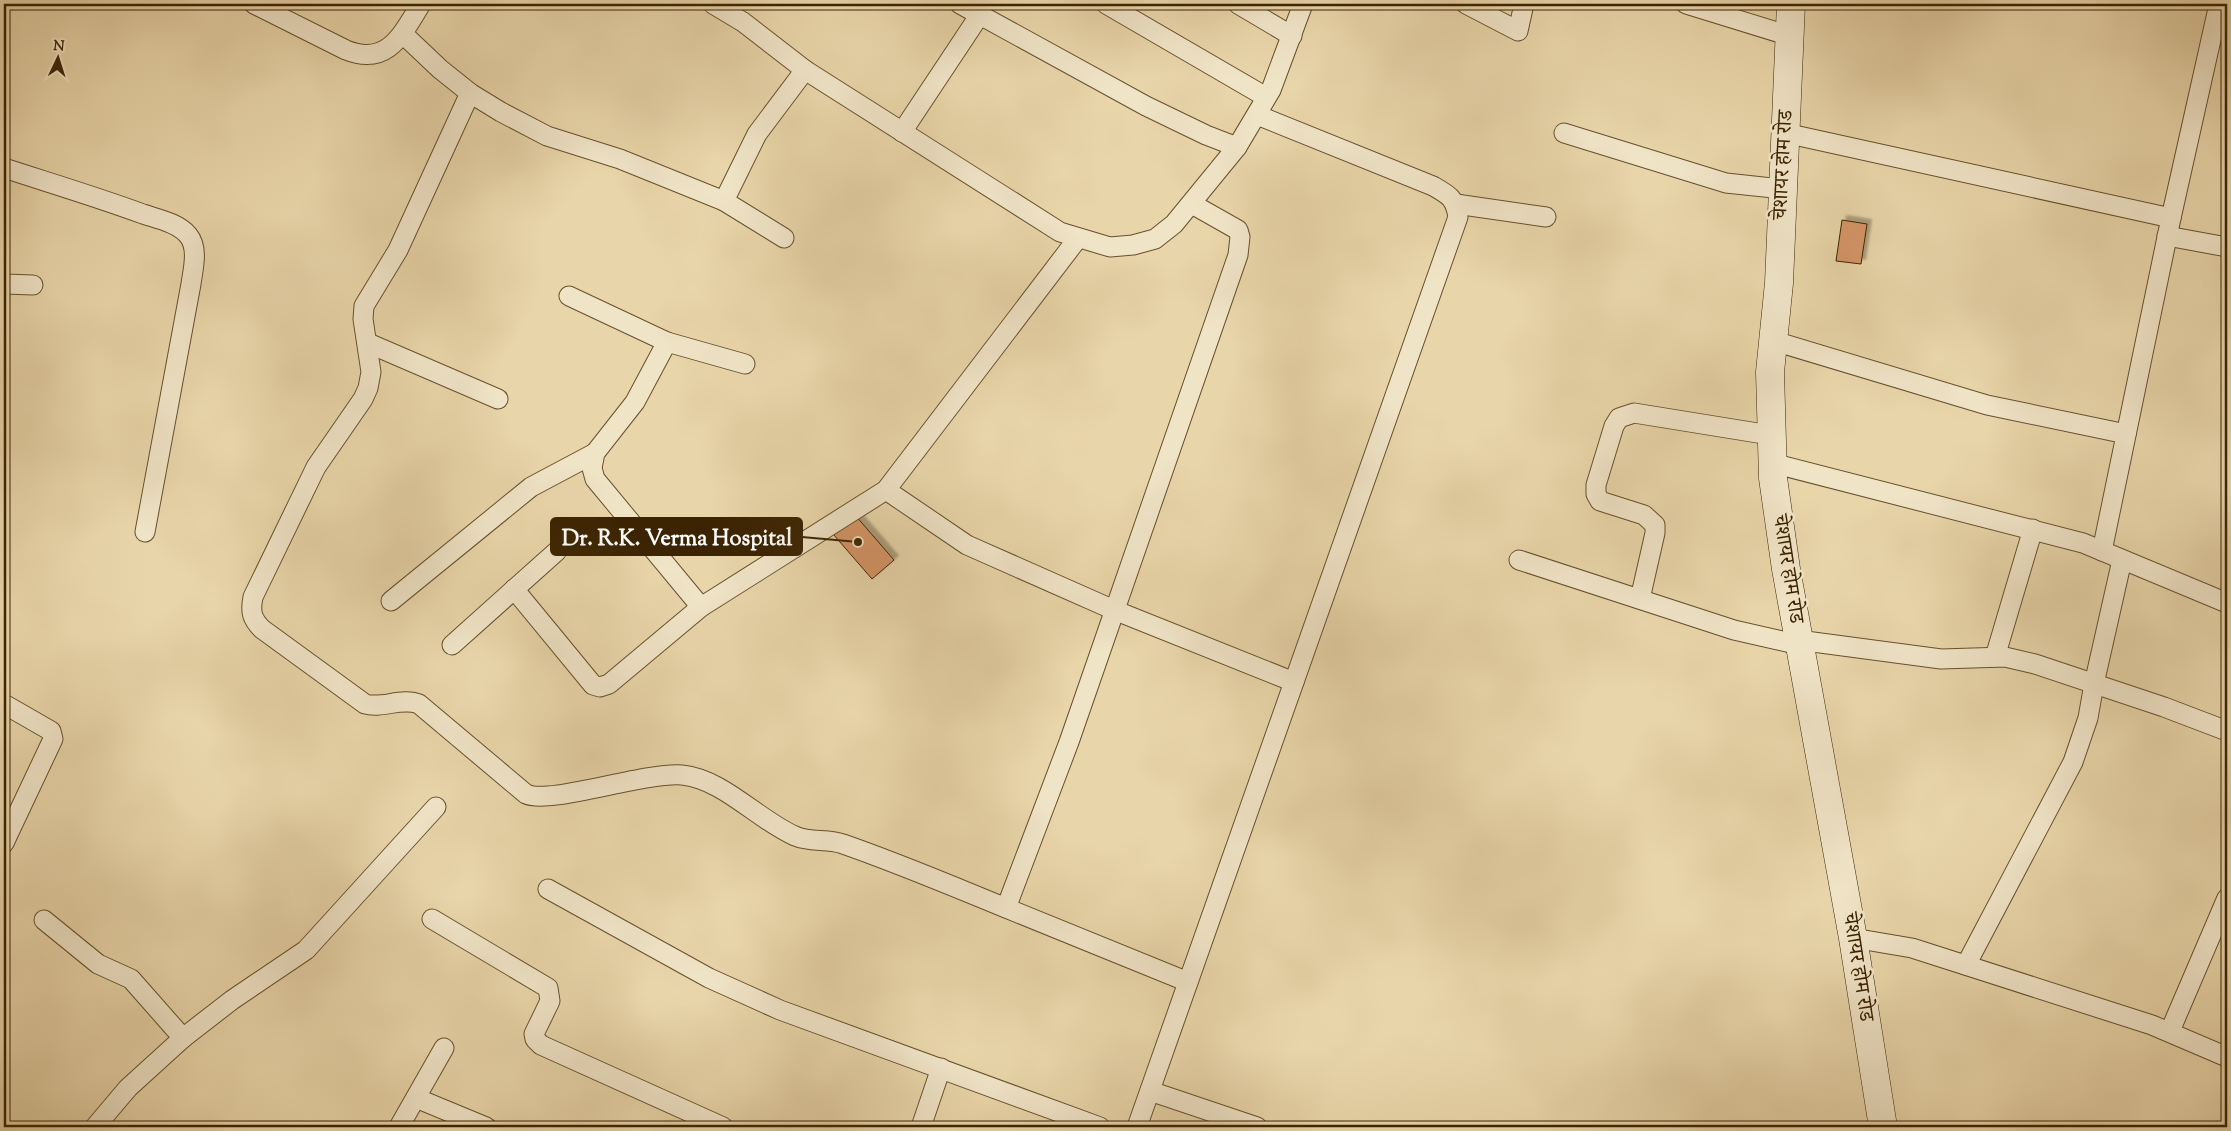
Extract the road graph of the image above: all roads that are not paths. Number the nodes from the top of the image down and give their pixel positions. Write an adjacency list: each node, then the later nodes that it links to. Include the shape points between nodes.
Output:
1 (254, 4): 14 (street, via 358,55 380,54)
2 (421, 4): 14 (street)
3 (713, 4): 17 (street, via 743,22)
4 (960, 4): 13 (street)
5 (1106, 4): 19 (street)
6 (1238, 4): 15 (street)
7 (1303, 4): 15 (street)
8 (1466, 4): 9 (street, via 1518,31)
9 (1524, 4)
10 (1686, 4): 16 (street)
11 (1791, 4): 16 (street, चेशायर होम रोड)
12 (2219, 4): 31 (street)
13 (979, 16): 21 (street); 24 (street, via 1146,106)
14 (403, 34): 18 (street)
15 (1292, 36): 19 (street)
16 (1790, 36): 23 (street, चेशायर होम रोड)
17 (805, 70): 21 (street); 27 (street, via 757,134)
18 (470, 93): 27 (street, via 547,136 620,159); 40 (street, via 398,250 364,306)
19 (1266, 97): 20 (street)
20 (1257, 114): 24 (street); 29 (street, via 1433,186)
21 (902, 132): 33 (street, via 1060,232)
22 (1564, 133): 26 (street, via 1726,183)
23 (1786, 133): 26 (street, चेशायर होम रोड); 31 (street)
24 (1238, 147): 28 (street)
25 (4, 168): 49 (street, via 164,221 189,236 193,245 195,259 191,284)
26 (1783, 189): 38 (street, चेशायर होम रोड)
27 (724, 201): 32 (street)
28 (1192, 204): 33 (street, via 1155,239 1110,247); 59 (street, via 1238,230 1240,246)
29 (1456, 204): 30 (street); 63 (street, via 1458,217 1452,238)
30 (1546, 217)
31 (2169, 227): 34 (street); 43 (street)
32 (784, 238)
33 (1078, 238): 47 (street)
34 (2227, 247)
35 (4, 284): 36 (street)
36 (33, 285)
37 (569, 296): 39 (street)
38 (1774, 341): 43 (street, via 1987,405); 44 (street, चेशायर होम रोड, via 1770,372)
39 (667, 342): 41 (street); 45 (street, via 635,402)
40 (368, 343): 42 (street); 71 (street, via 371,372 366,394 316,467 253,597 251,614 262,630 364,704 419,704 532,797 640,778 685,776 705,781 797,837 842,844)
41 (745, 364)
42 (498, 399)
43 (2126, 434): 51 (street)
44 (1770, 435): 46 (street, चेशायर होम रोड); 55 (street, via 1634,413 1619,418 1596,485 1596,494 1600,500 1644,515 1655,525)
45 (595, 452): 56 (street, via 531,487); 58 (street, via 592,468 595,479)
46 (1772, 463): 48 (street); 60 (street, चेशायर होम रोड)
47 (886, 490): 58 (street); 59 (street, via 967,545)
48 (2033, 530): 51 (street); 62 (street)
49 (145, 532)
50 (557, 551): 54 (street)
51 (2102, 551): 53 (street)
52 (1519, 560): 55 (street)
53 (2122, 560): 57 (street); 64 (street)
54 (514, 589): 58 (street, via 596,687 609,684); 61 (street)
55 (1640, 599): 60 (street, via 1734,630)
56 (391, 601)
57 (2227, 603)
58 (701, 607)
59 (1114, 610): 63 (street); 71 (street, via 1069,742)
60 (1799, 643): 62 (street, via 1941,659); 74 (street, चेशायर होम रोड)
61 (452, 645)
62 (1995, 657): 64 (street, via 2035,664)
63 (1294, 682): 76 (street)
64 (2094, 684): 66 (street); 75 (street, via 2088,718 2073,762)
65 (4, 704): 68 (street, via 50,731 53,739)
66 (2227, 731)
67 (436, 807): 78 (street, via 306,950)
68 (4, 843)
69 (548, 889): 81 (street, via 644,944 727,986 780,1010)
70 (2227, 898): 77 (street)
71 (1006, 908): 76 (street)
72 (44, 920): 78 (street, via 98,964 131,979)
73 (432, 920): 87 (street, via 548,988 550,1001 534,1034 541,1045)
74 (1853, 938): 75 (street, via 1912,948); 92 (street, चेशायर होम रोड)
75 (1966, 965): 77 (street)
76 (1188, 982): 82 (street)
77 (2170, 1032): 80 (street)
78 (183, 1038): 84 (street, via 128,1088)
79 (444, 1048): 83 (street)
80 (2227, 1057)
81 (940, 1068): 88 (street); 89 (street)
82 (1150, 1091): 90 (street); 91 (street)
83 (416, 1098): 85 (street); 86 (street)
84 (95, 1127)
85 (399, 1127)
86 (486, 1127)
87 (723, 1127)
88 (921, 1127)
89 (1100, 1127)
90 (1137, 1127)
91 (1256, 1127)
92 (1883, 1127)

